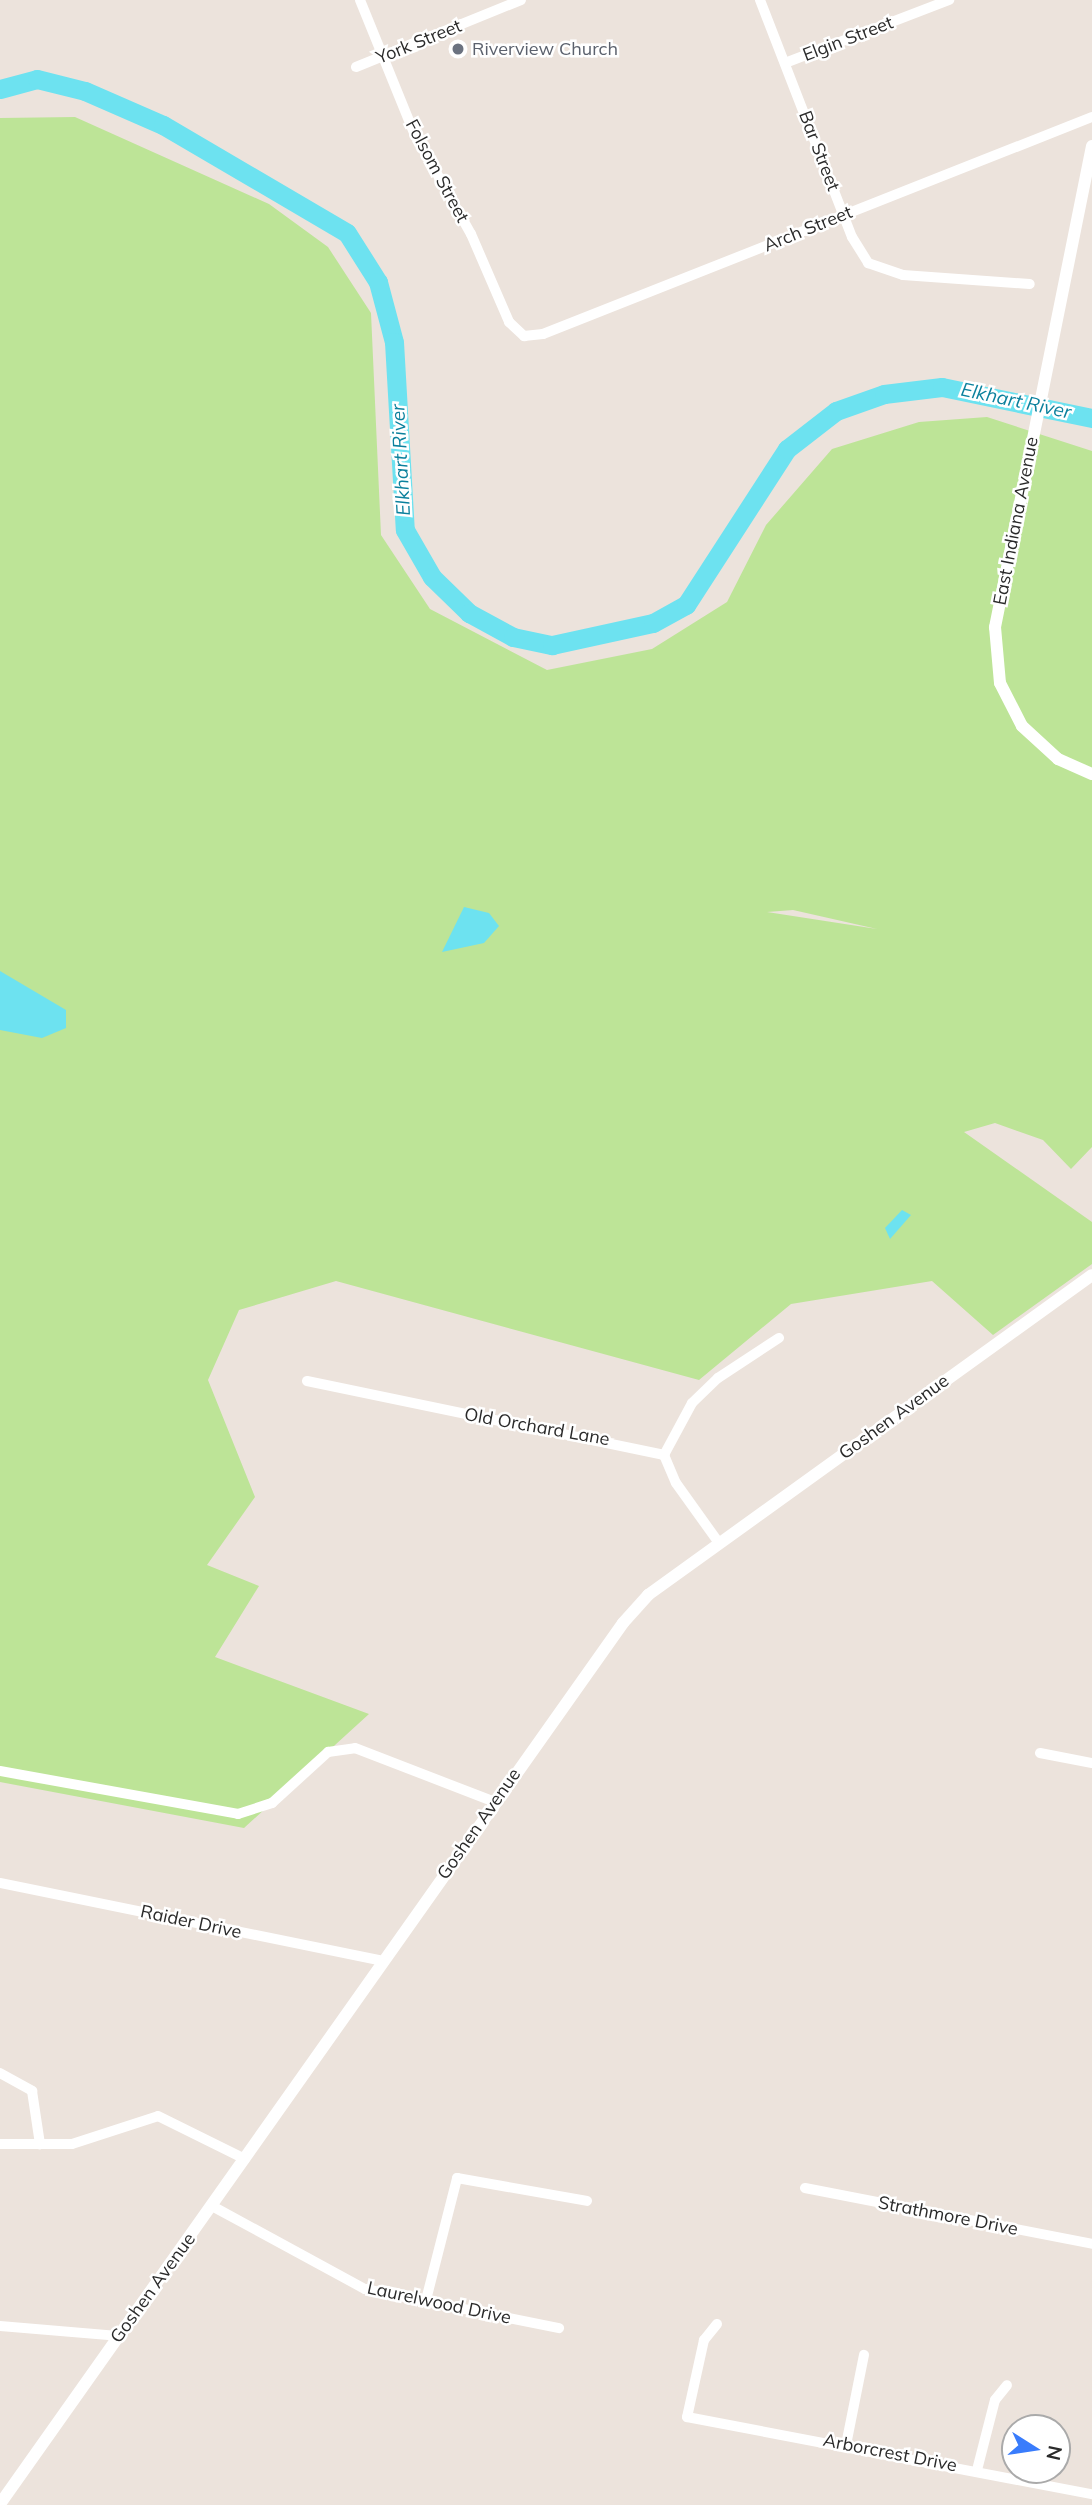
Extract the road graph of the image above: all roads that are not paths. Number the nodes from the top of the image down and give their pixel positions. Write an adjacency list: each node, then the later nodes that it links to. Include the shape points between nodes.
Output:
1 (360, 0): 5 (street, Folsom Street)
2 (521, 0): 5 (street, York Street)
3 (760, 0): 6 (street, Bar Street)
4 (949, 0): 6 (street, Elgin Street)
5 (383, 56): 7 (street, York Street); 12 (street, Folsom Street, via 509,322)
6 (785, 63): 10 (street, Bar Street)
7 (356, 67)
8 (1092, 117): 10 (street, Arch Street)
9 (1092, 146): 13 (street, East Indiana Avenue, via 1000,592 995,660 1022,726 1058,759)
10 (844, 215): 11 (street, Bar Street, via 860,252 886,273); 12 (street, Arch Street, via 544,334)
11 (1030, 284)
12 (524, 336)
13 (1092, 774)
14 (1092, 1275): 18 (street, Goshen Avenue)
15 (779, 1338): 17 (street, via 718,1378 692,1403)
16 (307, 1381): 17 (street, Old Orchard Lane)
17 (664, 1455): 18 (street, via 676,1483)
18 (719, 1543): 22 (street, Goshen Avenue, via 648,1595 623,1623)
19 (1040, 1753): 20 (street)
20 (1092, 1763)
21 (0, 1771): 22 (street, via 238,1814 272,1803 328,1752 355,1748)
22 (495, 1802): 24 (street, Goshen Avenue)
23 (0, 1883): 24 (street, Raider Drive)
24 (382, 1961): 28 (street, Goshen Avenue)
25 (0, 2073): 27 (street, via 32,2091)
26 (0, 2144): 27 (street)
27 (40, 2144): 28 (street, via 72,2144 158,2116)
28 (245, 2159): 31 (street, Goshen Avenue)
29 (805, 2188): 32 (street, Strathmore Drive)
30 (587, 2201): 33 (street, via 457,2178)
31 (212, 2206): 33 (street, Laurelwood Drive, via 345,2281); 37 (street, Goshen Avenue)
32 (1092, 2244)
33 (426, 2300): 36 (street, Laurelwood Drive)
34 (717, 2324): 40 (street, Arborcrest Drive, via 704,2340 687,2417)
35 (0, 2326): 37 (street)
36 (559, 2328)
37 (118, 2336): 43 (street, Goshen Avenue)
38 (864, 2355): 40 (street)
39 (1007, 2385): 41 (street, via 995,2400)
40 (846, 2445): 41 (street, Arborcrest Drive)
41 (977, 2470): 42 (street, Arborcrest Drive)
42 (1092, 2494)
43 (0, 2504)

